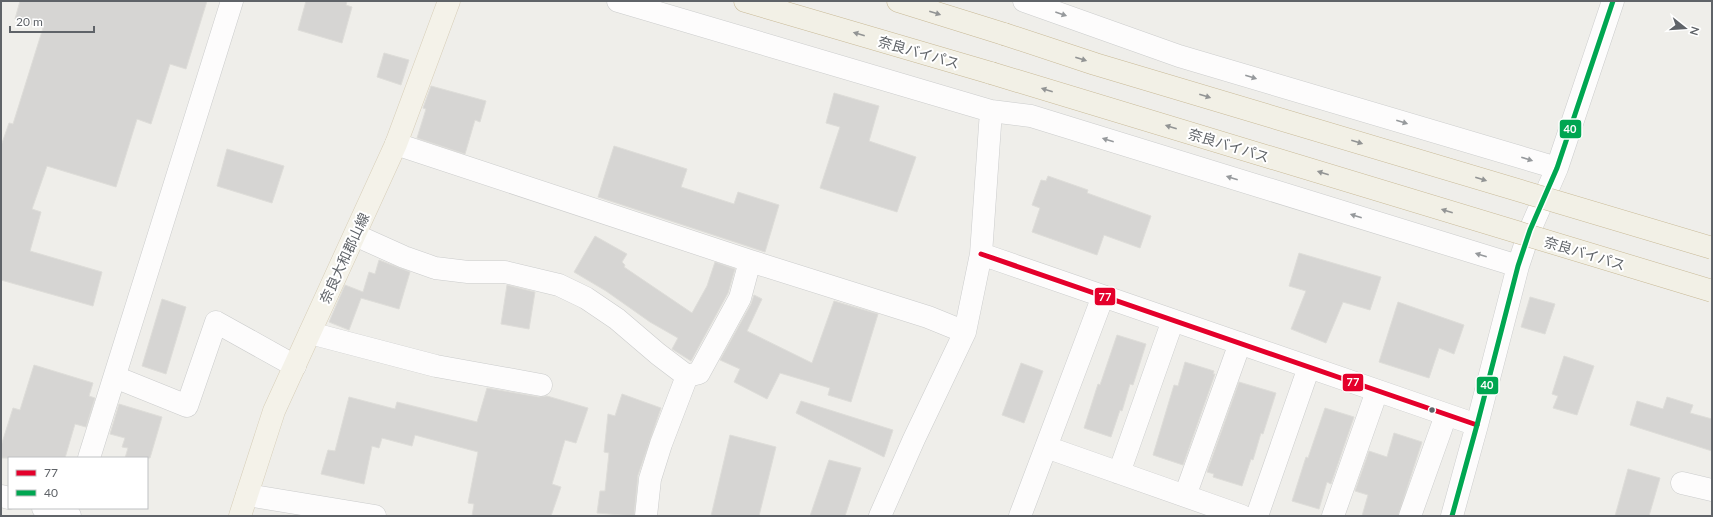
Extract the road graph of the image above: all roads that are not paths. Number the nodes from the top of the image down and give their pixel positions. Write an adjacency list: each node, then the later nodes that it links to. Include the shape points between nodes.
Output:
1 (232, 1): 27 (street)
2 (449, 1): 9 (main road, 奈良大和郡山線)
3 (618, 1): 8 (street)
4 (745, 1): 18 (highway, 奈良バイパス, one-way to 4, bridge, via 991,72)
5 (898, 1): 13 (highway, one-way to 13, bridge, via 1111,68)
6 (1024, 1): 10 (street, one-way to 10, via 1179,56)
7 (1613, 1): 10 (street)
8 (991, 111): 14 (street); 16 (street, one-way to 8, via 1031,116)
9 (396, 144): 12 (main road, 奈良大和郡山線); 15 (street)
10 (1557, 168): 11 (street)
11 (1530, 230): 16 (street); 17 (street)
12 (354, 235): 21 (main road, 奈良大和郡山線); 26 (street, via 435,268 468,272 505,272 559,285 586,298 618,319)
13 (1712, 248)
14 (982, 254): 19 (street); 22 (street)
15 (750, 261): 22 (street, via 928,317); 26 (street, via 740,298 722,332 699,373)
16 (1518, 266): 31 (street)
17 (1712, 286)
18 (1712, 292)
19 (1103, 296): 20 (street); 32 (street)
20 (1173, 320): 23 (street); 34 (street)
21 (310, 332): 24 (main road, 奈良大和郡山線); 28 (street, via 436,366)
22 (965, 332): 44 (street)
23 (1240, 343): 25 (street); 38 (street)
24 (295, 366): 27 (street, via 216,322 188,406); 37 (main road, 奈良大和郡山線, via 274,411)
25 (1309, 367): 29 (street); 47 (street)
26 (687, 376): 43 (street, via 650,480)
27 (115, 377): 33 (street)
28 (541, 384)
29 (1377, 391): 30 (street); 48 (street)
30 (1446, 415): 31 (street); 49 (street)
31 (1477, 425): 50 (street)
32 (1046, 447): 34 (street); 45 (street)
33 (90, 457)
34 (1119, 473): 38 (street)
35 (1682, 483): 36 (street)
36 (1712, 490)
37 (247, 495): 41 (main road, 奈良大和郡山線); 42 (street)
38 (1185, 496): 46 (street)
39 (46, 509): 40 (street)
40 (71, 516)
41 (240, 516)
42 (374, 516)
43 (646, 516)
44 (880, 516)
45 (1020, 516)
46 (1242, 516)
47 (1257, 516)
48 (1333, 516)
49 (1410, 516)
50 (1452, 516)

